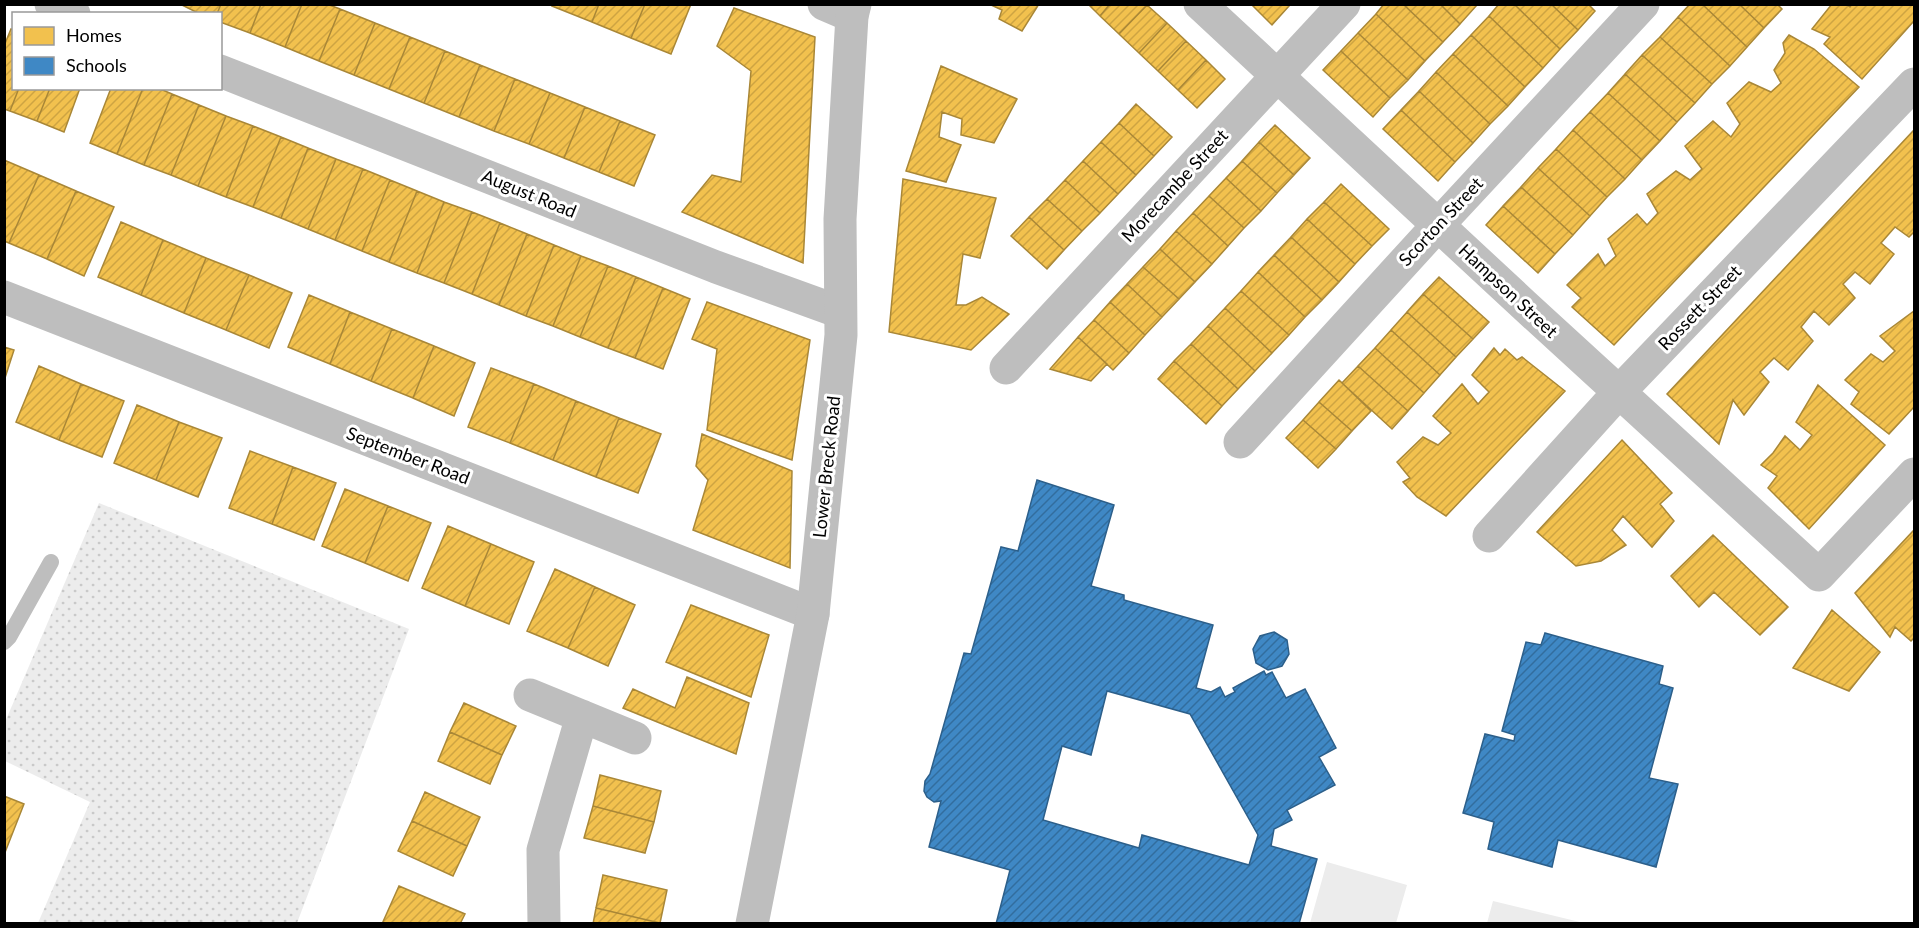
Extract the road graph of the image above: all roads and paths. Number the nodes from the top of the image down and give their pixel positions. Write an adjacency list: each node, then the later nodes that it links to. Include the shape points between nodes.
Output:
1 (51, 4): 6 (street)
2 (1200, 4): 8 (street, Hampson Street)
3 (1344, 4): 8 (street, Morecambe Street)
4 (1643, 4): 10 (street, Scorton Street)
5 (843, 8): 12 (street, Lower Breck Road)
6 (69, 12)
7 (222, 72): 12 (street, August Road, via 705,263)
8 (1277, 77): 10 (street, Hampson Street); 13 (street, Morecambe Street)
9 (1914, 84): 14 (street, Rossett Street)
10 (1438, 225): 14 (street, Hampson Street); 15 (street, Scorton Street)
11 (4, 297): 19 (street, September Road)
12 (840, 312): 19 (street, Lower Breck Road, via 841,335)
13 (1006, 368)
14 (1619, 392): 16 (street, Hampson Street, via 1819,575); 17 (street, Rossett Street)
15 (1240, 442)
16 (1914, 474)
17 (1489, 536)
18 (51, 562): 20 (lane)
19 (813, 614): 25 (street, Lower Breck Road)
20 (4, 642)
21 (530, 695): 22 (street)
22 (582, 716): 23 (street); 24 (street, via 543,850)
23 (635, 738)
24 (544, 924)
25 (752, 924)

